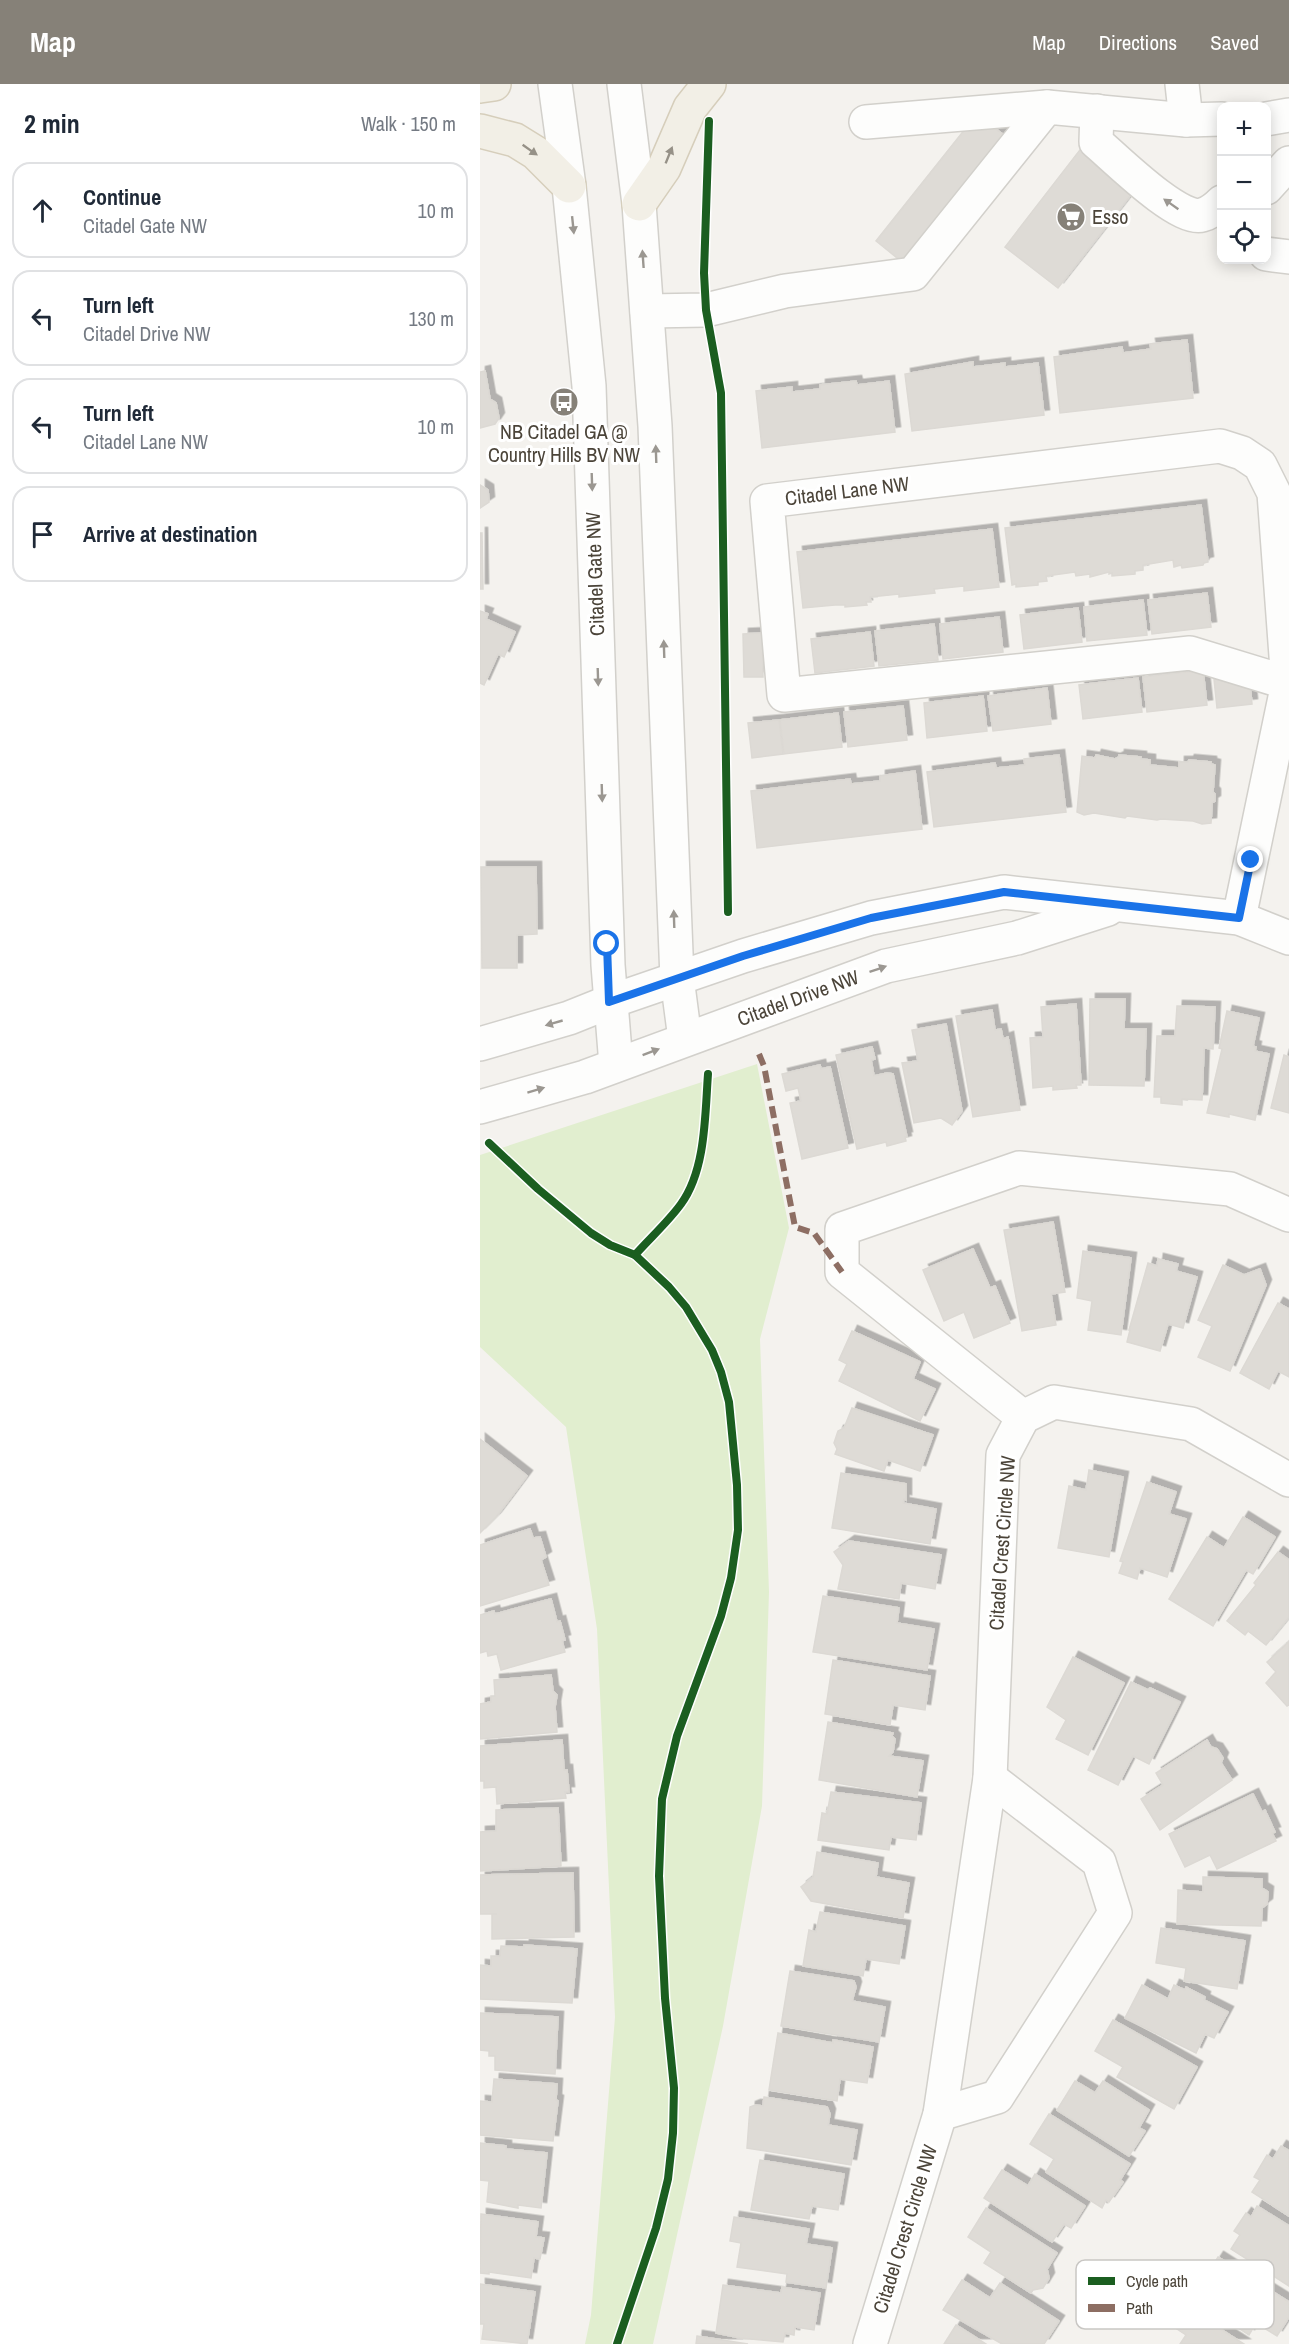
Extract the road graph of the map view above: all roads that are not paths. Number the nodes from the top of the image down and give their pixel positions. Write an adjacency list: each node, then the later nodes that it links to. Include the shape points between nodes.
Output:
1 (494, 84): 6 (main road)
2 (555, 84): 15 (street, Citadel Gate NW)
3 (624, 84): 16 (street)
4 (709, 84): 16 (main road, one-way to 4, via 664,168 690,108)
5 (1182, 84): 9 (street)
6 (480, 86)
7 (1047, 107): 8 (street); 11 (street); 20 (street, via 913,274 785,291 706,310)
8 (1097, 111): 9 (street); 17 (street, one-way to 8, via 1201,216 1186,214 1150,189 1096,142)
9 (1186, 120): 10 (street)
10 (1217, 120)
11 (866, 122)
12 (480, 131): 15 (main road, one-way to 15, via 515,140 536,153)
13 (1289, 163): 14 (street)
14 (1271, 183)
15 (569, 186): 26 (street, Citadel Gate NW, one-way to 26, via 589,386)
16 (639, 204): 20 (street, one-way to 16)
17 (1217, 207)
18 (1271, 255): 19 (street)
19 (1289, 257)
20 (647, 311): 25 (street, one-way to 20)
21 (1288, 683): 21 (street, Citadel Lane NW, via 1274,493 1260,465 1242,453 1220,446 767,501 784,695 1190,653); 23 (street, Citadel Lane NW)
22 (1122, 905): 23 (street, Citadel Drive NW); 25 (street, Citadel Drive NW, via 1004,892 871,918); 27 (street, Citadel Drive NW, one-way to 22, via 886,966 1017,938)
23 (1239, 918): 24 (street, Citadel Drive NW)
24 (1289, 938)
25 (677, 978): 26 (street, Citadel Drive NW); 27 (street)
26 (609, 1002): 28 (street, Citadel Drive NW, one-way to 28); 29 (street, Citadel Gate NW)
27 (685, 1039): 29 (street, Citadel Drive NW, one-way to 27)
28 (480, 1044)
29 (616, 1065): 30 (street, Citadel Drive NW, one-way to 29)
30 (480, 1107)
31 (1289, 1215): 32 (street, via 1230,1189 1019,1168 842,1229 842,1272)
32 (1023, 1417): 33 (street, via 1054,1402 1191,1424); 34 (street, Citadel Crest Circle NW, via 1003,1455)
33 (1289, 1480)
34 (990, 1778): 35 (street, Citadel Crest Circle NW); 35 (street, via 1099,1862 1115,1913 997,2097)
35 (940, 2114): 36 (street, Citadel Crest Circle NW)
36 (870, 2344)

